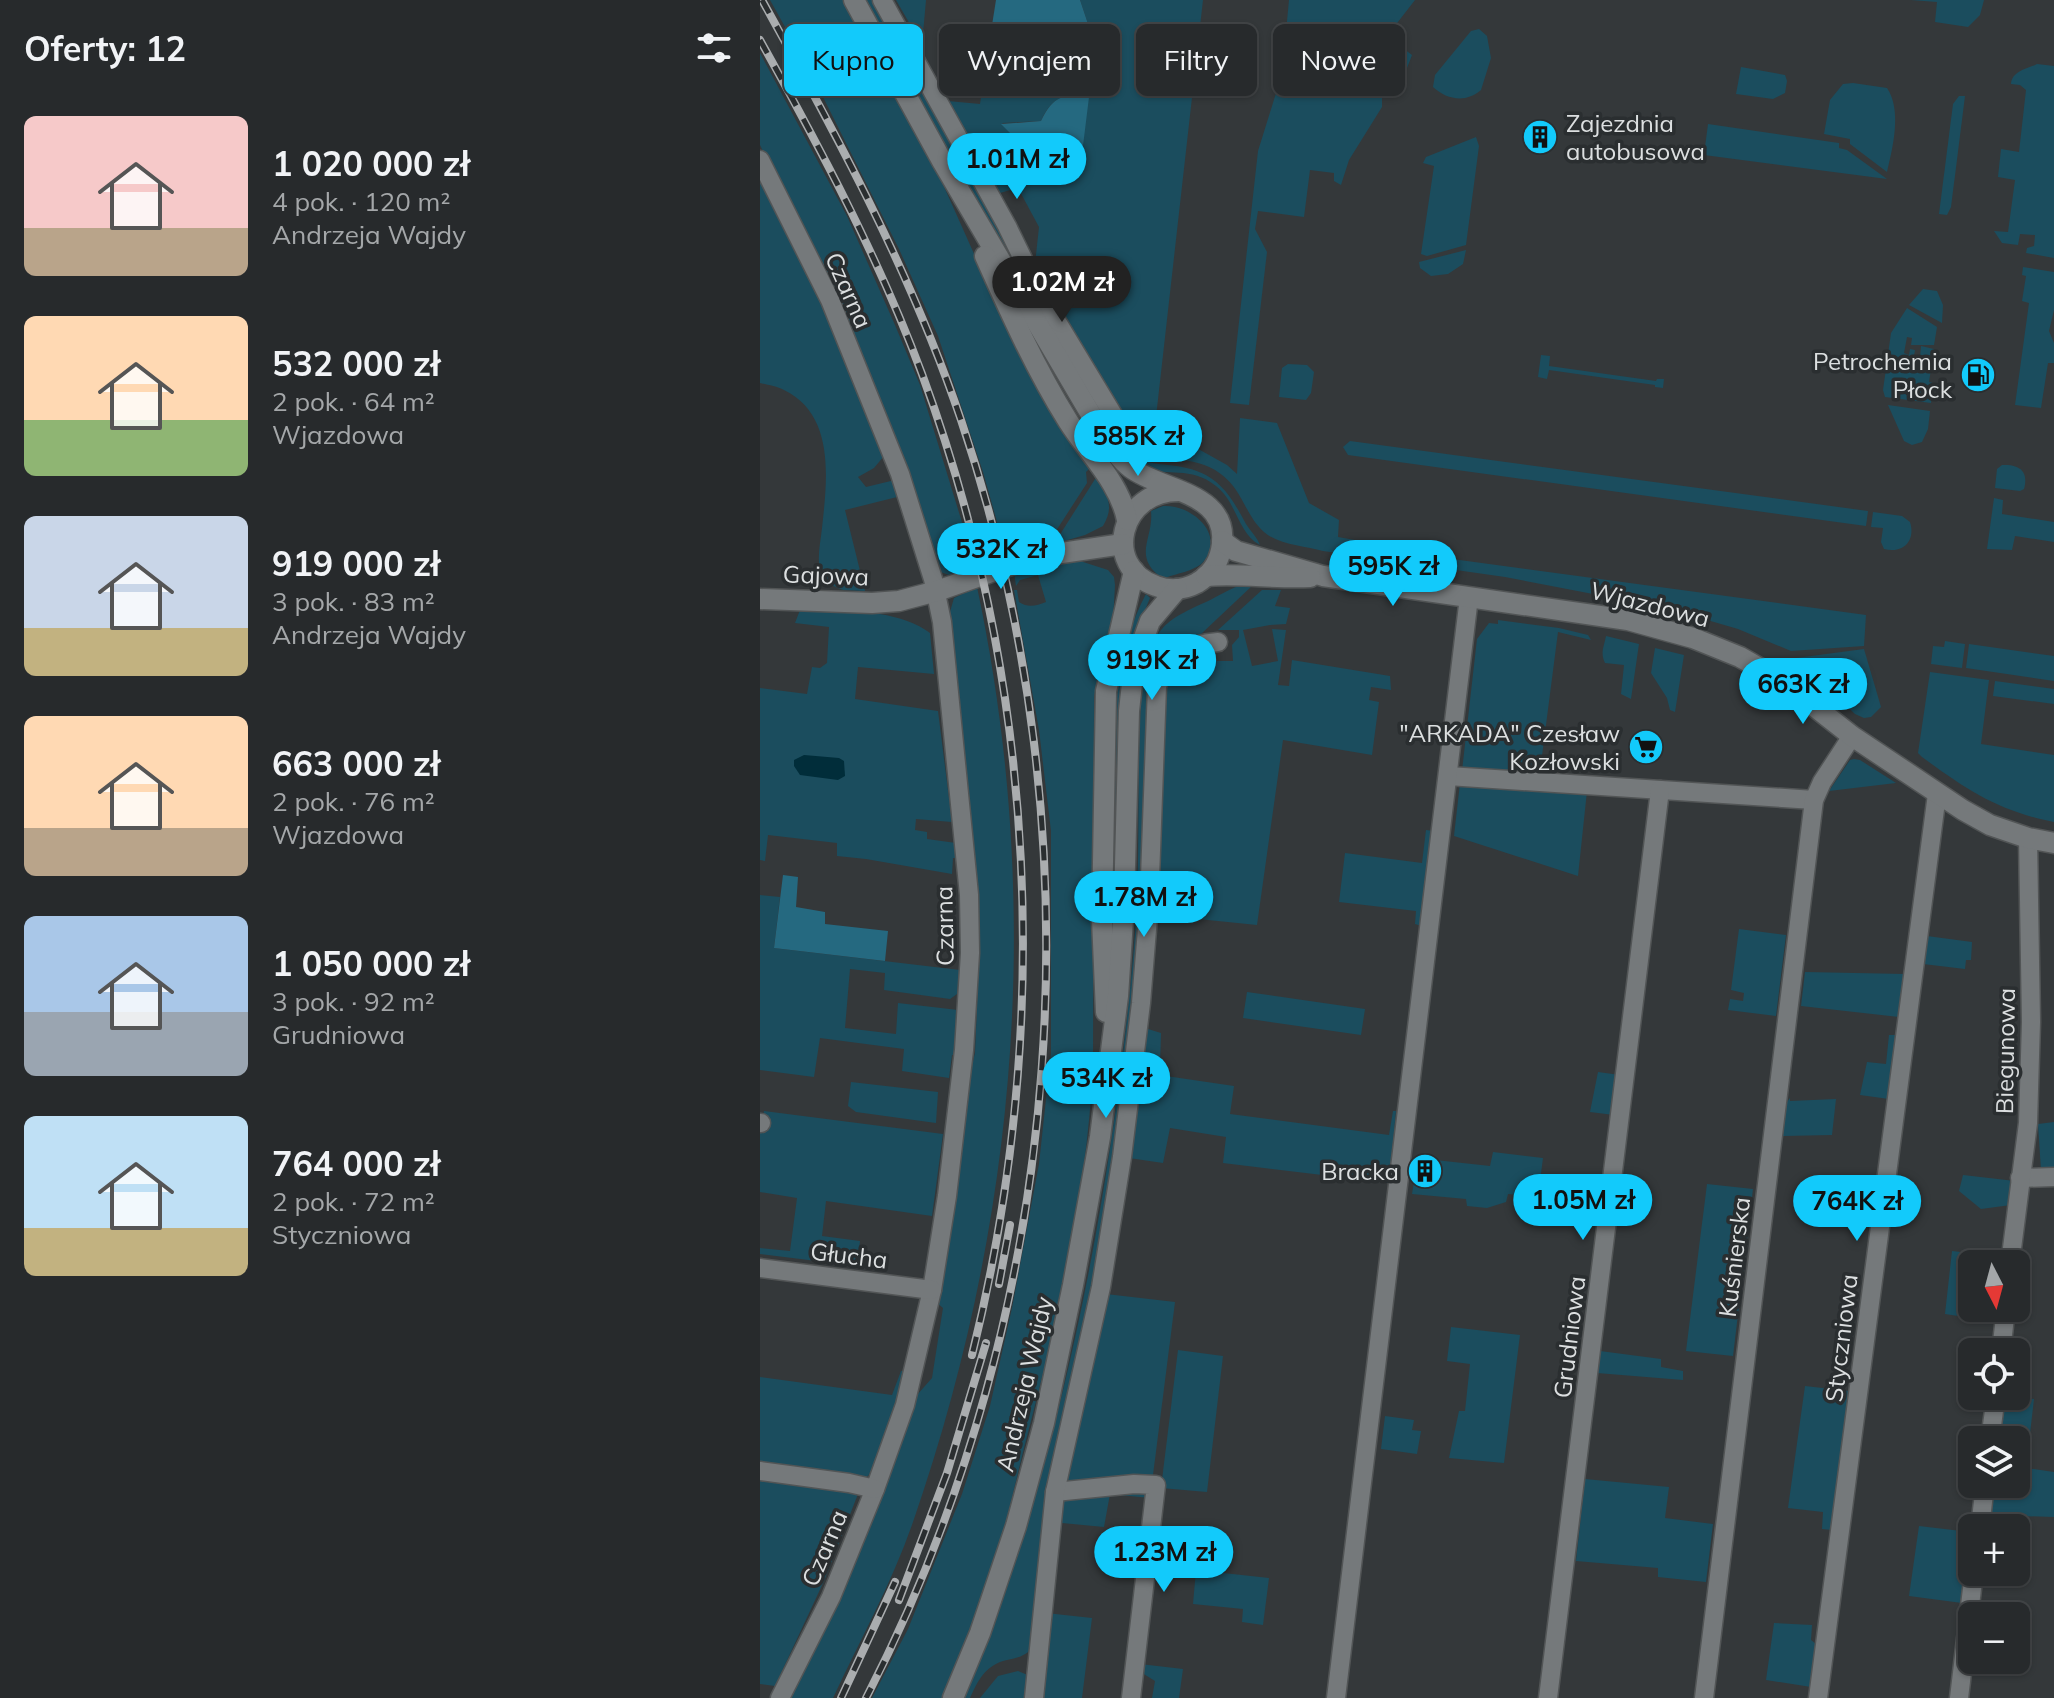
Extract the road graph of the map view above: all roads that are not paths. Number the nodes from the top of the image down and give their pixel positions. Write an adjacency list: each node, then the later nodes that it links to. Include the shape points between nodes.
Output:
1 (854, 0): 4 (main road)
2 (882, 0): 5 (street, via 1039,292)
3 (760, 160): 14 (street, Czarna, via 830,300 900,474)
4 (942, 161): 6 (main road, via 1116,453 1132,469); 7 (main road, via 1030,355 1119,494)
5 (1118, 423)
6 (1181, 491): 7 (main road, via 1147,498); 8 (main road, via 1211,509)
7 (1127, 520): 9 (main road)
8 (1222, 541): 11 (main road, via 1216,564); 12 (main road, Wjazdowa, via 1236,551)
9 (1123, 544): 10 (main road); 14 (main road, via 1034,557)
10 (1134, 571): 13 (main road, via 1149,584); 25 (main road, Andrzeja Wajdy, via 1106,691 1102,919)
11 (1206, 576): 12 (main road, Wjazdowa); 13 (main road, Andrzeja Wajdy)
12 (1323, 576): 15 (main road, Wjazdowa)
13 (1177, 589): 25 (main road, Andrzeja Wajdy, via 1150,621 1134,665 1124,904)
14 (937, 591): 16 (main road, Gajowa, via 884,603); 30 (street, Czarna, via 968,886 970,953 964,1050)
15 (1469, 597): 18 (main road, Wjazdowa, via 1628,620 1693,638 1763,669); 19 (street)
16 (760, 599)
17 (1218, 642): 33 (street, via 1196,644 1180,653 1168,663 1157,686 1149,905 1124,1141 1101,1287)
18 (1852, 736): 21 (main road, Wjazdowa); 22 (street, Kuśnierska)
19 (1448, 776): 20 (street); 39 (street)
20 (1660, 790): 22 (street); 40 (street, Grudniowa)
21 (1937, 794): 23 (main road, Wjazdowa, via 1990,825); 42 (street, Styczniowa)
22 (1814, 800): 41 (street, Kuśnierska)
23 (2028, 838): 24 (main road, Wjazdowa); 27 (street, Biegunowa, via 2031,1044 2028,1132)
24 (2054, 843)
25 (1109, 1072): 36 (main road, Andrzeja Wajdy, via 1044,1423 1000,1578)
26 (2054, 1177): 27 (street)
27 (2020, 1178): 28 (street, Biegunowa)
28 (2012, 1250)
29 (760, 1268): 30 (street, Głucha)
30 (932, 1290): 32 (street, Czarna, via 905,1405)
31 (760, 1471): 32 (street)
32 (875, 1489): 35 (street, Czarna, via 831,1597)
33 (1055, 1492): 37 (street); 38 (street, via 1156,1485)
34 (1972, 1586): 43 (street)
35 (780, 1698)
36 (953, 1698)
37 (1034, 1698)
38 (1131, 1698)
39 (1336, 1698)
40 (1548, 1698)
41 (1704, 1698)
42 (1818, 1698)
43 (1959, 1698)

